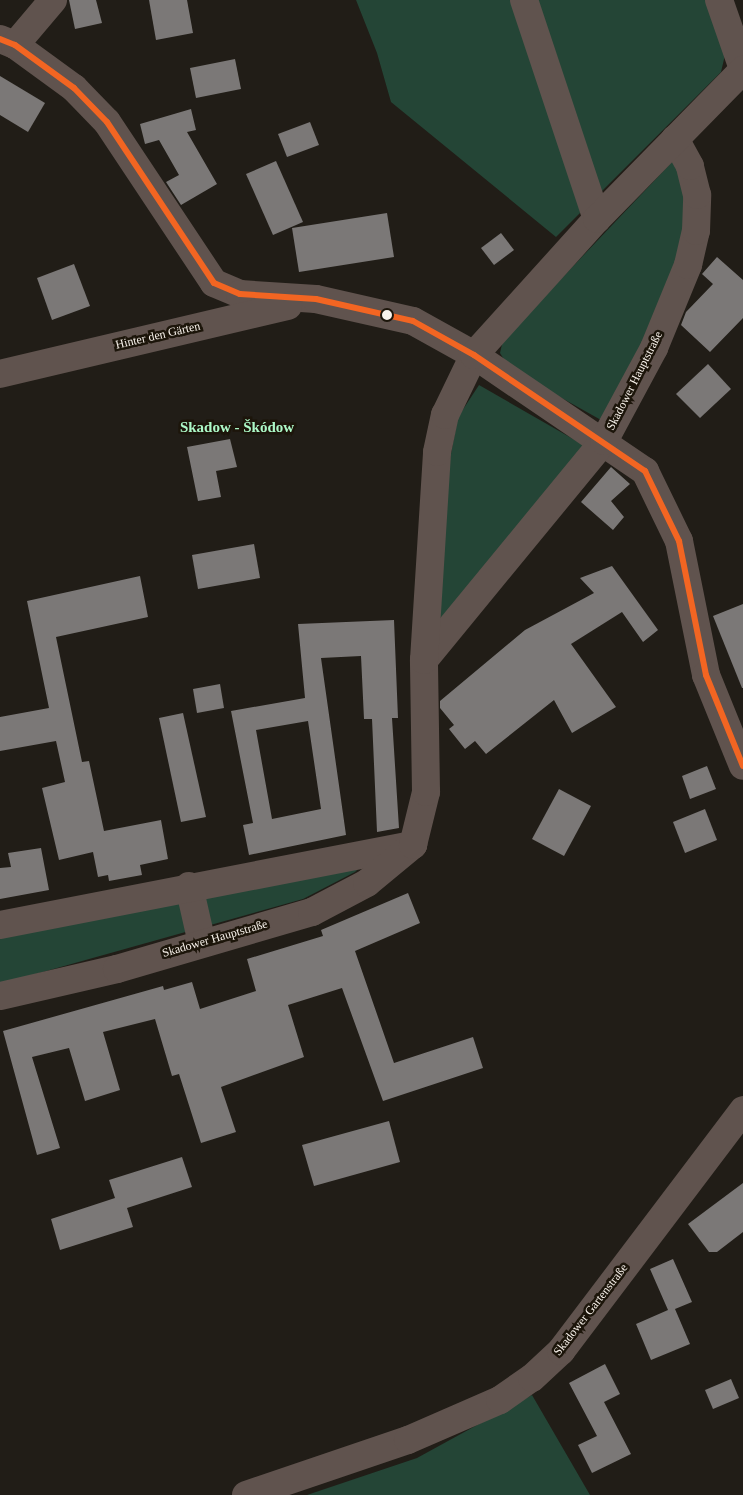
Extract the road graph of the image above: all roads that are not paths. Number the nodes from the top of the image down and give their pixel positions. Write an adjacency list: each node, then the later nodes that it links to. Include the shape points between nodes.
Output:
1 (53, 0): 4 (street)
2 (524, 0): 7 (street)
3 (719, 0): 5 (street)
4 (8, 42): 8 (street, via 74,88 107,122 214,282 240,294)
5 (743, 69): 6 (street)
6 (674, 139): 7 (street); 11 (street, Skadower Hauptstraße, via 690,166 697,195 696,231 688,265 654,348)
7 (597, 219): 9 (street)
8 (316, 299): 9 (street, via 413,321); 10 (street, Hinter den Gärten)
9 (474, 355): 11 (street); 12 (street, via 445,415 437,452)
10 (0, 374)
11 (604, 441): 12 (street, Skadower Hauptstraße); 13 (street, via 645,471 663,501 680,541 706,675)
12 (424, 660): 14 (street, via 426,792)
13 (743, 766)
14 (413, 845): 15 (street); 17 (street, Skadower Hauptstraße, via 367,883 312,912)
15 (189, 886): 16 (street); 17 (street)
16 (0, 924)
17 (202, 942): 18 (street, Skadower Hauptstraße, via 117,969)
18 (0, 996)
19 (743, 1110): 20 (street, Skadower Gartenstraße, via 561,1351 532,1378 500,1400 408,1440)
20 (246, 1495)

